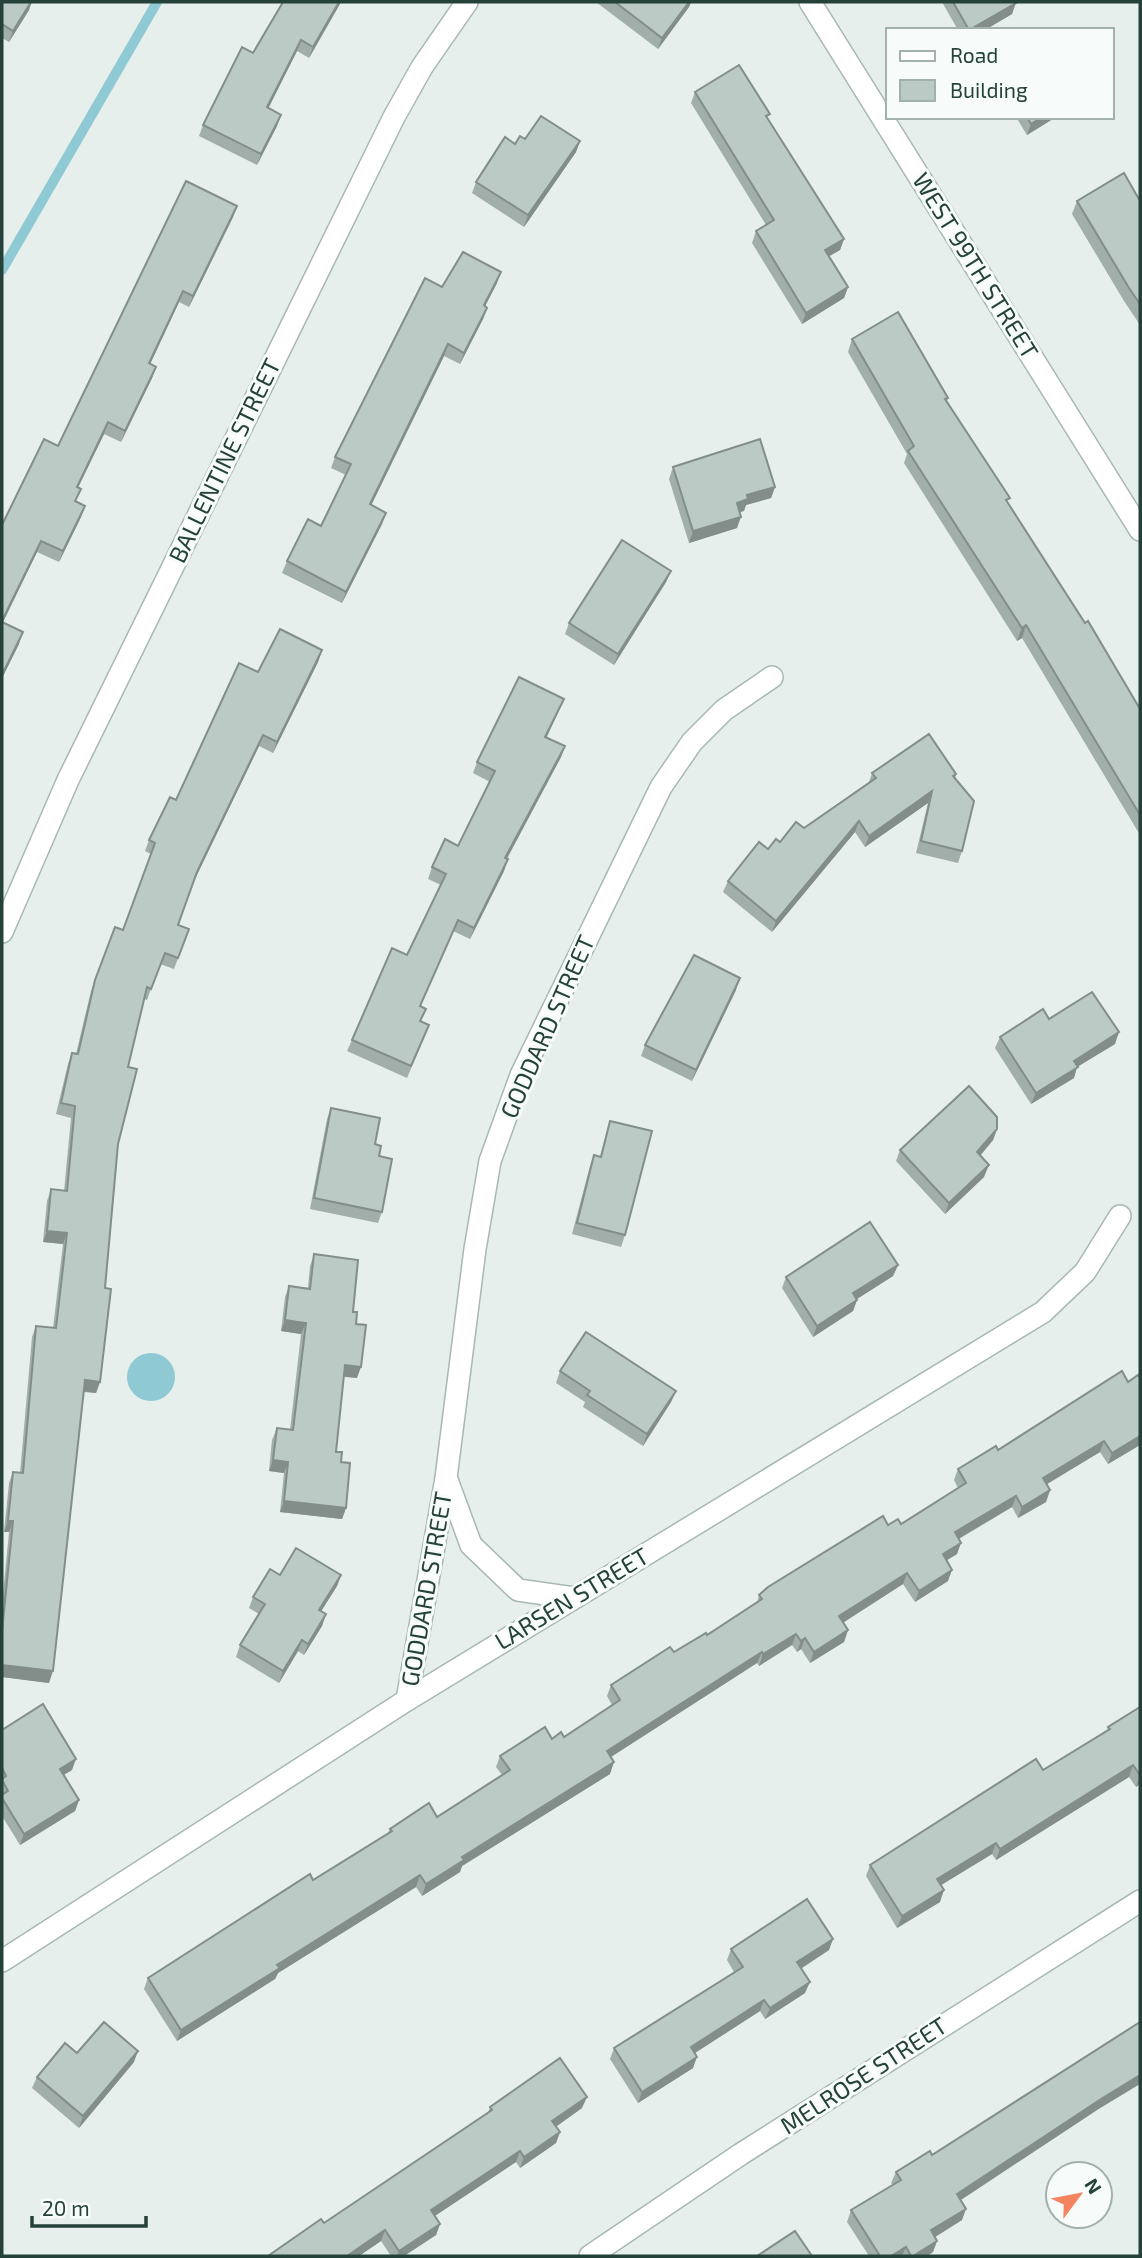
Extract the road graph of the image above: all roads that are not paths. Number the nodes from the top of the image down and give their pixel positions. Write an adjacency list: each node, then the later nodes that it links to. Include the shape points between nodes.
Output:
1 (467, 2): 5 (street, BALLENTINE STREET, via 394,117 68,780)
2 (810, 2): 3 (street, WEST 99TH STREET)
3 (1140, 530)
4 (772, 677): 7 (street, GODDARD STREET, via 724,710 692,742 662,787 521,1076 490,1161)
5 (2, 932)
6 (1119, 1216): 8 (street, LARSEN STREET, via 1085,1272 1043,1312)
7 (446, 1478): 8 (street, GODDARD STREET, via 471,1545 518,1590); 9 (street, GODDARD STREET)
8 (574, 1598): 9 (street, LARSEN STREET)
9 (407, 1700): 11 (street, LARSEN STREET)
10 (1140, 1901): 12 (street, MELROSE STREET)
11 (2, 1961)
12 (590, 2256)

